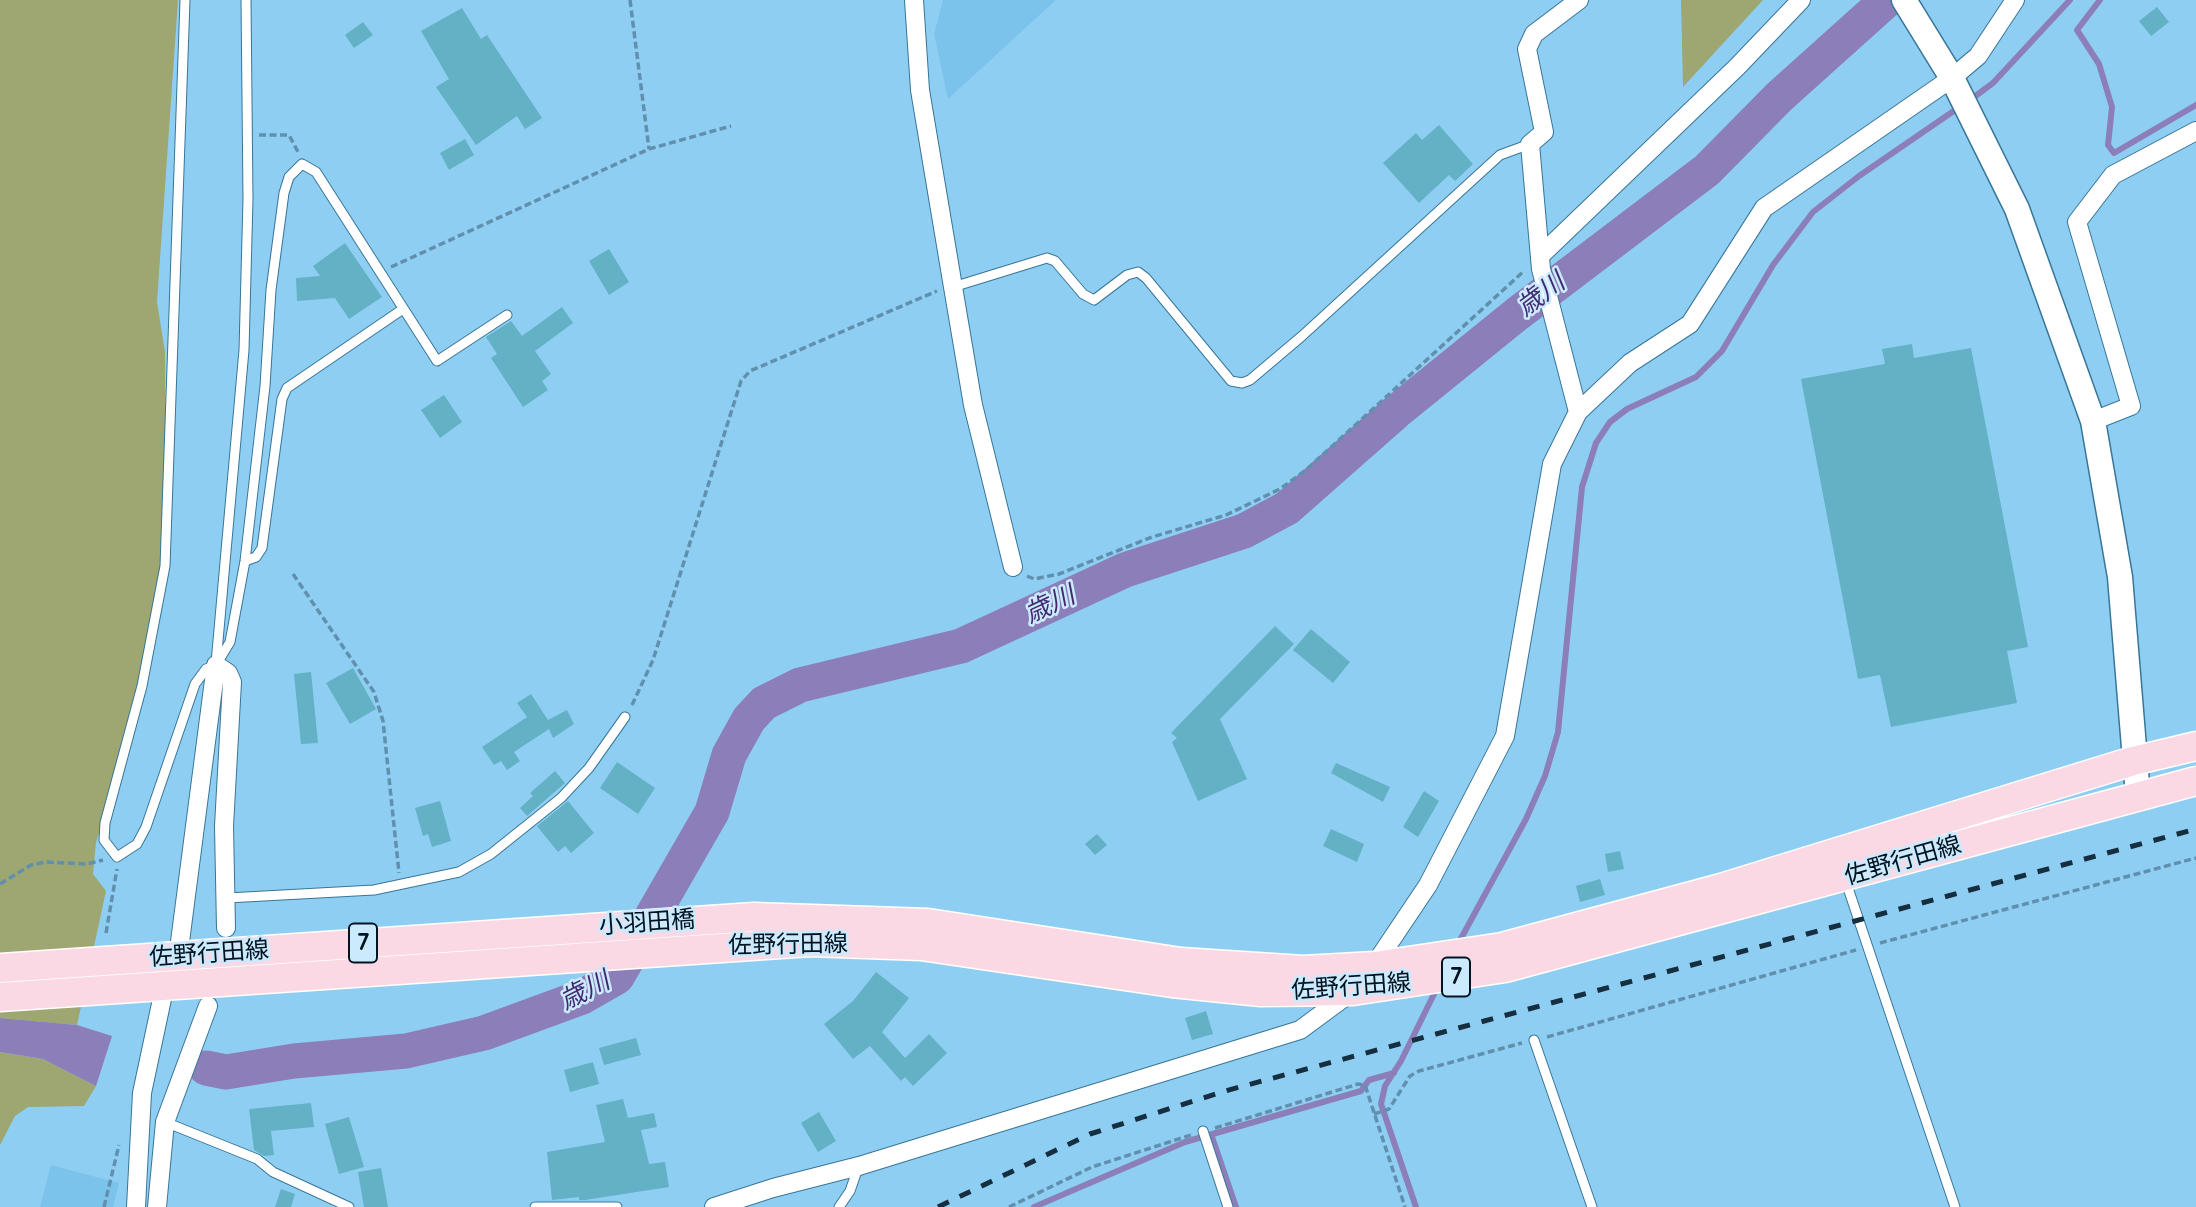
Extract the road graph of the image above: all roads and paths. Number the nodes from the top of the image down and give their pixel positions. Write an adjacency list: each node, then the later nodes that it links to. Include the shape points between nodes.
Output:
1 (185, 0): 32 (lane, via 165,566 142,686 105,823 104,839)
2 (246, 0): 26 (lane, via 244,350)
3 (630, 0): 14 (path)
4 (914, 0): 18 (street, via 920,90)
5 (1579, 0): 13 (street, via 1534,34 1527,49 1544,132)
6 (1801, 0): 16 (street)
7 (1904, 0): 9 (street)
8 (2015, 0): 9 (street, via 1978,56)
9 (1950, 74): 21 (street, via 1764,208 1690,324 1630,363); 22 (street, via 2017,209)
10 (731, 126): 14 (path)
11 (2196, 131): 22 (street, via 2113,175 2077,222 2131,406)
12 (257, 135): 15 (path, via 289,135)
13 (1530, 144): 16 (street); 18 (lane, via 1500,155 1302,336 1242,383 1231,381 1138,272 1094,300 1047,258)
14 (649, 149): 17 (path, via 406,258)
15 (302, 164): 17 (lane, via 316,172); 23 (lane, via 289,177 284,193)
16 (1540, 262): 21 (street); 24 (path, via 1280,489 1226,515 1152,537 1059,574 1034,579)
17 (380, 274): 19 (lane)
18 (953, 288): 24 (street, via 973,405); 27 (path, via 933,292 750,371 741,380 653,660)
19 (403, 309): 20 (lane, via 437,361); 23 (lane, via 287,388 262,548 256,557)
20 (507, 315)
21 (1578, 412): 46 (street, via 1552,464 1504,736 1427,885)
22 (2093, 421): 29 (street, via 2120,578)
23 (245, 561): 26 (lane, via 230,642)
24 (1013, 567)
25 (293, 574): 36 (path, via 374,692 383,721)
26 (216, 665): 32 (lane, via 206,669 195,684 146,827 129,852); 37 (street, via 232,682 224,826); 44 (street)
27 (625, 718): 36 (lane, via 589,768 528,827 459,872)
28 (2196, 746): 29 (main road, 佐野行田線 / 7)
29 (2133, 761): 31 (street); 46 (main road, 佐野行田線 / 7, via 1669,902 1502,947)
30 (2196, 781): 31 (main road, 佐野行田線 / 7)
31 (2138, 796): 34 (main road, 佐野行田線 / 7)
32 (117, 857): 35 (path, via 87,864 31,865); 41 (path)
33 (2196, 858): 42 (path)
34 (1845, 877): 42 (lane); 49 (main road, 佐野行田線 / 7, via 1505,968)
35 (0, 884)
36 (401, 885): 37 (lane)
37 (227, 898): 40 (street)
38 (709, 919): 39 (main road, 小羽田橋 / 7); 46 (main road, 佐野行田線 / 7, via 904,921 1181,962 1303,970)
39 (585, 926): 44 (main road, 佐野行田線 / 7)
40 (226, 929)
41 (106, 933)
42 (1868, 947): 52 (path); 68 (lane)
43 (694, 948): 45 (main road, 小羽田橋 / 7); 49 (main road, 佐野行田線 / 7, via 810,942 921,946 1172,984 1261,992)
44 (178, 957): 47 (main road, 佐野行田線 / 7)
45 (561, 958): 48 (main road, 佐野行田線 / 7)
46 (1375, 966): 49 (street)
47 (0, 968)
48 (165, 985): 50 (main road, 佐野行田線 / 7); 57 (street, via 142,1093)
49 (1353, 991): 56 (street, via 1300,1030)
50 (0, 997)
51 (208, 1006): 54 (street)
52 (1534, 1040): 53 (path, via 1410,1076 1390,1109); 67 (lane)
53 (1374, 1114): 55 (path, via 1365,1086 1358,1084); 66 (path)
54 (165, 1122): 58 (street); 59 (lane, via 257,1159 273,1172)
55 (1203, 1132): 64 (path, via 1092,1167); 65 (lane)
56 (859, 1166): 62 (street); 63 (lane)
57 (136, 1207)
58 (158, 1207)
59 (349, 1207)
60 (535, 1207): 61 (lane)
61 (617, 1207)
62 (714, 1207)
63 (839, 1207)
64 (1009, 1207)
65 (1228, 1207)
66 (1405, 1207)
67 (1591, 1207)
68 (1955, 1207)

